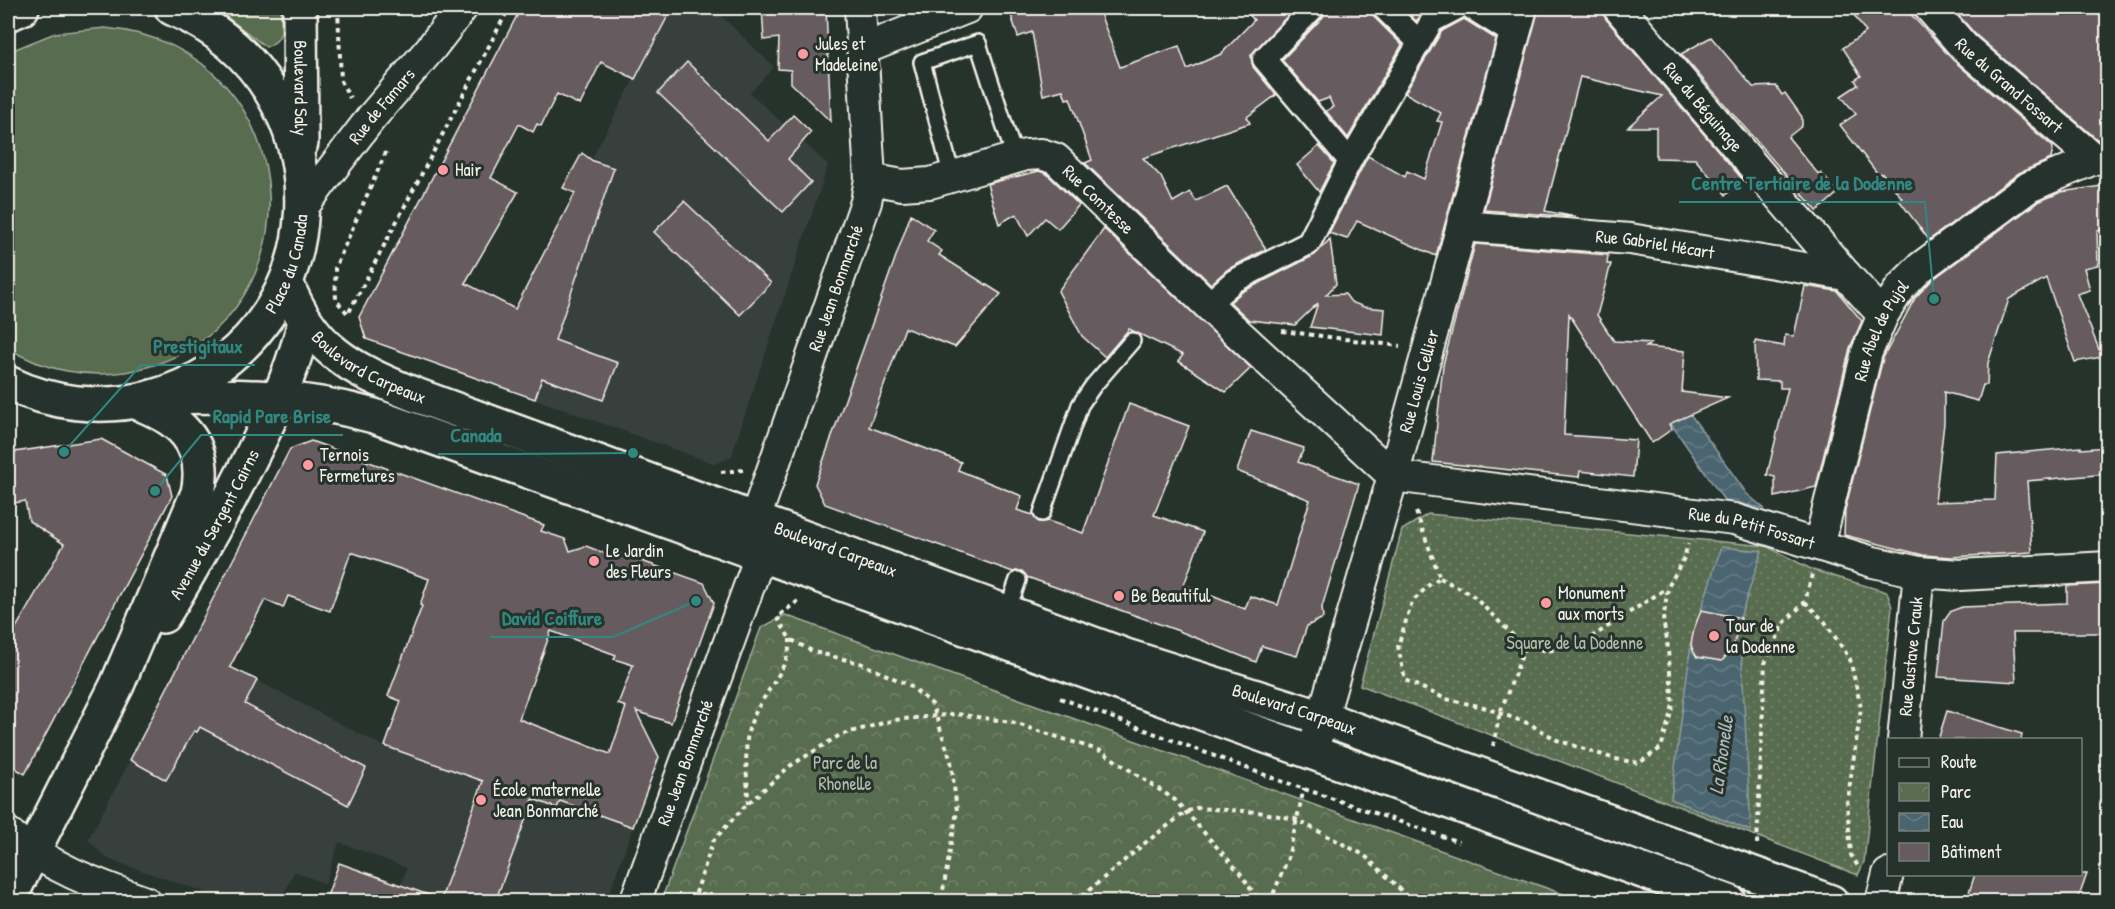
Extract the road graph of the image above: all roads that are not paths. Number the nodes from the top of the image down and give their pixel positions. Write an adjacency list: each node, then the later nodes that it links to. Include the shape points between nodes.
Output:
1 (22, 8): 13 (main road)
2 (172, 8): 20 (main road, Place du Canada, via 218,33 259,73 284,113)
3 (300, 8): 20 (main road, Boulevard Saly)
4 (462, 8): 23 (street, Rue de Famars)
5 (860, 8): 16 (street, Rue Jean Bonmarché)
6 (968, 8): 16 (street)
7 (1313, 8): 19 (street, via 1264,59)
8 (1384, 8): 15 (street)
9 (1457, 8): 15 (street, via 1432,21)
10 (1472, 8): 14 (street)
11 (1619, 8): 25 (street, Rue du Béguinage)
12 (1930, 8): 18 (street, Rue du Grand Fossart, via 1964,47)
13 (8, 14)
14 (1519, 21): 24 (street, Rue Louis Cellier)
15 (1419, 42): 19 (street)
16 (864, 49): 22 (street, Rue Jean Bonmarché)
17 (1015, 158): 21 (street, Rue Comtesse); 21 (lane, via 978,43 922,62); 27 (street, Rue Comtesse, via 1041,154 1056,159)
18 (2101, 158): 28 (street, Rue Abel de Pujol, via 2042,179 2013,198 1909,278)
19 (1350, 161): 27 (street, via 1309,243 1233,281)
20 (301, 168): 23 (main road, Place du Canada)
21 (952, 177): 22 (street, Rue Comtesse, via 916,185)
22 (870, 179): 36 (street, Rue Jean Bonmarché, via 862,213)
23 (303, 207): 26 (main road, Place du Canada, via 298,245)
24 (1462, 226): 25 (street, Rue Gabriel Hécart, via 1630,239); 34 (street, Rue Louis Cellier)
25 (1846, 275): 28 (street, Rue du Béguinage)
26 (286, 282): 29 (main road, Boulevard Carpeaux); 33 (main road, Place du Canada, via 261,323 236,351 196,379)
27 (1209, 303): 34 (street, Rue Comtesse)
28 (1883, 315): 37 (street, Rue Abel de Pujol, via 1863,366)
29 (304, 322): 32 (main road, Avenue du Sergent Cairns); 36 (main road, Boulevard Carpeaux, via 338,358 363,373)
30 (1132, 341): 35 (lane, via 1080,405)
31 (8, 383): 33 (main road, Place du Canada, via 68,402 96,404)
32 (281, 397): 33 (main road, Boulevard Carpeaux); 38 (main road, Boulevard Carpeaux, via 374,416); 43 (main road, Avenue du Sergent Cairns, via 194,564)
33 (143, 399): 43 (main road, Avenue du Sergent Cairns, via 177,422 196,452 201,478 191,511)
34 (1393, 476): 37 (street, Rue du Petit Fossart, via 1750,522); 44 (street, Rue Louis Cellier)
35 (1042, 513)
36 (755, 519): 38 (street, Boulevard Carpeaux); 42 (main road, Boulevard Carpeaux)
37 (1819, 545): 40 (street, Rue du Petit Fossart)
38 (760, 556): 46 (main road, Boulevard Carpeaux); 50 (street, Rue Jean Bonmarché)
39 (2108, 567): 40 (street, Rue du Petit Fossart, via 1960,575)
40 (1919, 572): 45 (street, Rue Gustave Crauk)
41 (1018, 580): 42 (lane)
42 (1007, 612): 44 (main road, Boulevard Carpeaux, via 1135,659)
43 (117, 685): 47 (main road, Avenue du Sergent Cairns)
44 (1323, 718): 46 (street, Rue Louis Cellier); 52 (main road, Boulevard Carpeaux)
45 (1903, 738)
46 (1312, 753): 51 (main road, Boulevard Carpeaux)
47 (20, 843): 48 (main road, Avenue du Sergent Cairns); 49 (street, via 86,880)
48 (8, 901)
49 (146, 902)
50 (635, 902)
51 (1729, 902)
52 (1831, 902)

